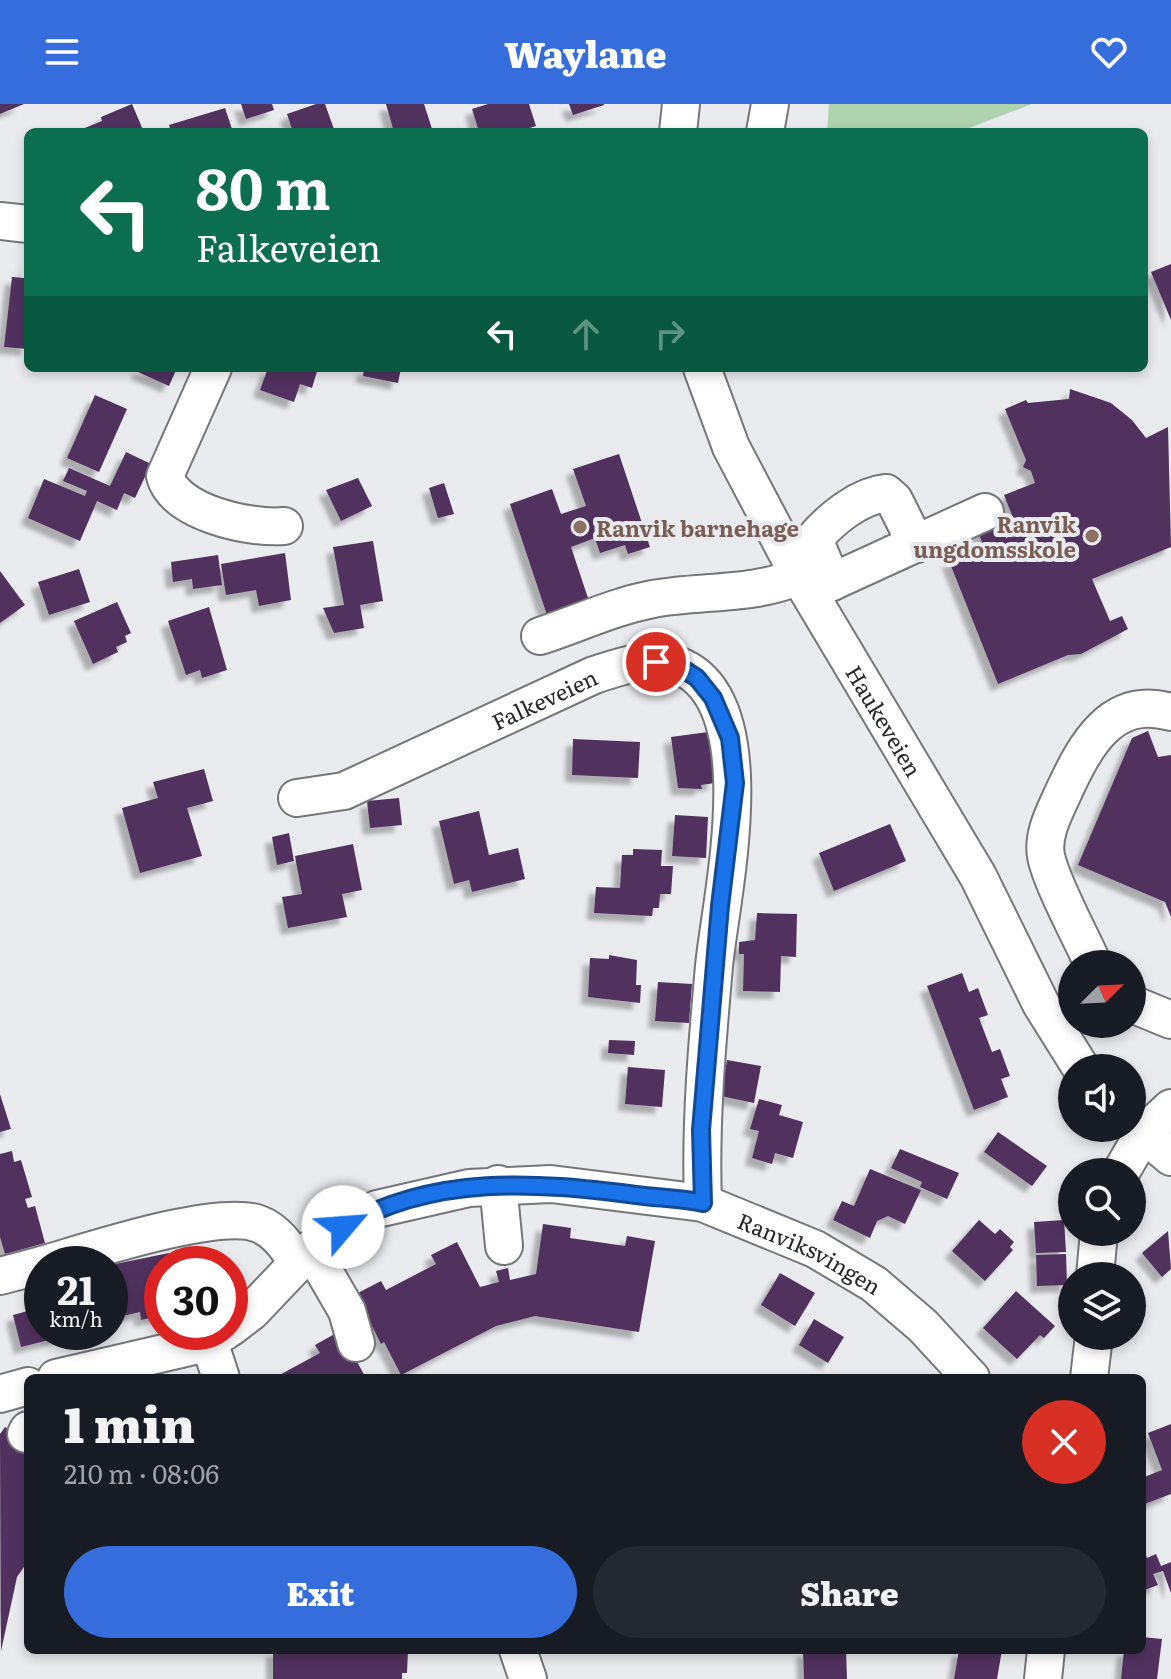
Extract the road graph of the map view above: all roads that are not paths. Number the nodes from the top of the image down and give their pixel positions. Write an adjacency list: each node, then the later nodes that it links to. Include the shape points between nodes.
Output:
1 (681, 104): 3 (street)
2 (770, 104): 4 (street)
3 (678, 128)
4 (766, 128)
5 (0, 221): 6 (street)
6 (24, 224)
7 (211, 372): 10 (street, via 165,476 169,489 182,502 234,521)
8 (703, 372): 12 (street, Haukeveien, via 731,447)
9 (985, 512): 11 (street)
10 (284, 526)
11 (916, 544): 12 (street); 12 (street, via 894,500 886,493 876,494 829,521 814,539)
12 (813, 584): 13 (street, via 648,600); 19 (street, Haukeveien)
13 (540, 636)
14 (1171, 712): 16 (street, via 1136,711 1098,730 1085,745 1046,835 1046,856)
15 (297, 798): 25 (street, Falkeveien, via 344,791 628,664 677,665 697,678 713,698 730,738 735,783 701,1130)
16 (1087, 950)
17 (1146, 1010): 18 (street)
18 (1171, 1020)
19 (1072, 1054)
20 (1171, 1108): 21 (street)
21 (1146, 1123)
22 (1146, 1136): 23 (street)
23 (1171, 1157)
24 (498, 1184): 25 (street, Ranviksvingen, via 551,1184); 27 (street); 28 (street, Ranviksvingen, via 377,1209)
25 (703, 1203): 38 (street, Ranviksvingen, via 815,1249 874,1284)
26 (107, 1246): 28 (street, via 166,1229 256,1222)
27 (504, 1246)
28 (304, 1256): 31 (street, Ranviksvingen); 32 (street, via 347,1311)
29 (24, 1269): 30 (street)
30 (0, 1276)
31 (248, 1314)
32 (356, 1343)
33 (161, 1350): 36 (street, Ranviksvingen)
34 (221, 1350): 37 (street)
35 (1092, 1350): 39 (street)
36 (71, 1374)
37 (221, 1374)
38 (967, 1374)
39 (1089, 1374)
40 (24, 1387): 41 (street)
41 (0, 1394)
42 (519, 1654): 44 (street)
43 (1046, 1654): 45 (street)
44 (528, 1679)
45 (1043, 1679)

